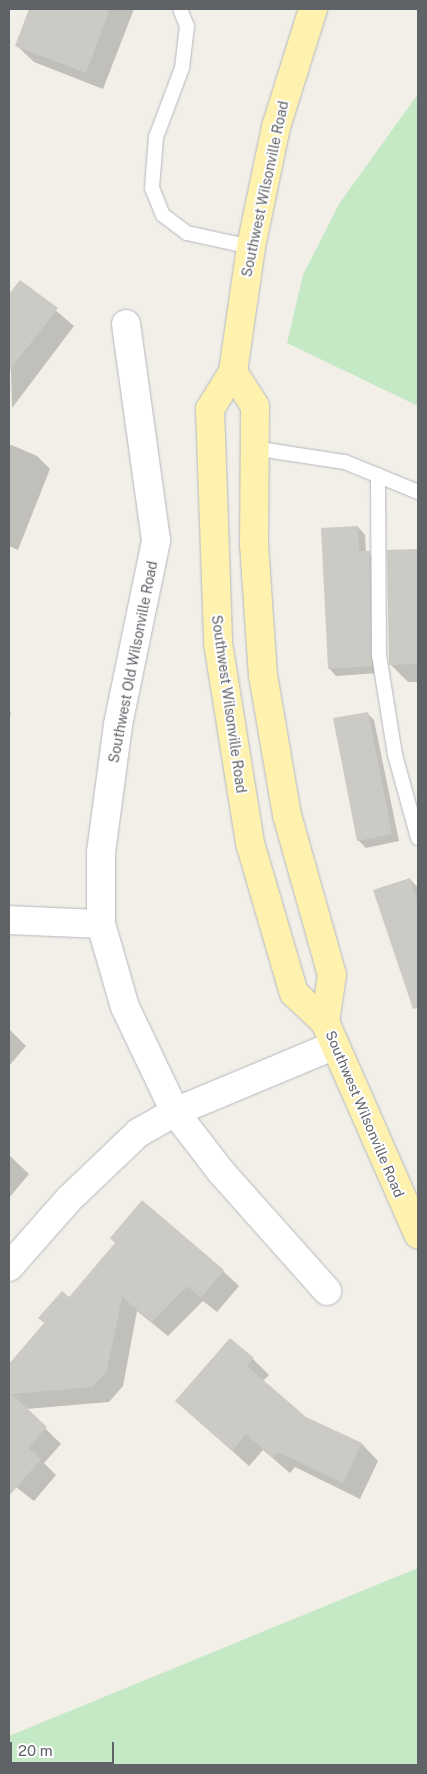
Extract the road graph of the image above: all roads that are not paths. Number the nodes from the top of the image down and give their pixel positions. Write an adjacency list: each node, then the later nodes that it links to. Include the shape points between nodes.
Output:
1 (180, 9): 3 (lane, via 186,26 182,68 156,137 152,188 163,215 187,233)
2 (313, 9): 3 (main road, Southwest Wilsonville Road, via 276,127)
3 (251, 247): 5 (main road, Southwest Wilsonville Road)
4 (126, 324): 11 (street, Southwest Old Wilsonville Road, via 156,541 118,725 101,853)
5 (233, 372): 6 (main road, Southwest Wilsonville Road, via 255,406); 12 (main road, Southwest Wilsonville Road, via 210,409 218,642 230,736 250,843 294,993)
6 (254, 448): 7 (lane, via 306,453); 12 (main road, Southwest Wilsonville Road, via 254,544 263,675 287,815 332,976)
7 (378, 475): 8 (lane); 9 (lane, via 379,655 395,755)
8 (418, 492)
9 (418, 838)
10 (9, 920): 11 (street)
11 (100, 924): 13 (street, Southwest Old Wilsonville Road, via 125,1007)
12 (330, 1034): 13 (street); 14 (main road, Southwest Wilsonville Road)
13 (175, 1112): 15 (street, via 138,1133 69,1199); 16 (street, Southwest Old Wilsonville Road, via 222,1173)
14 (418, 1234)
15 (9, 1267)
16 (327, 1291)

